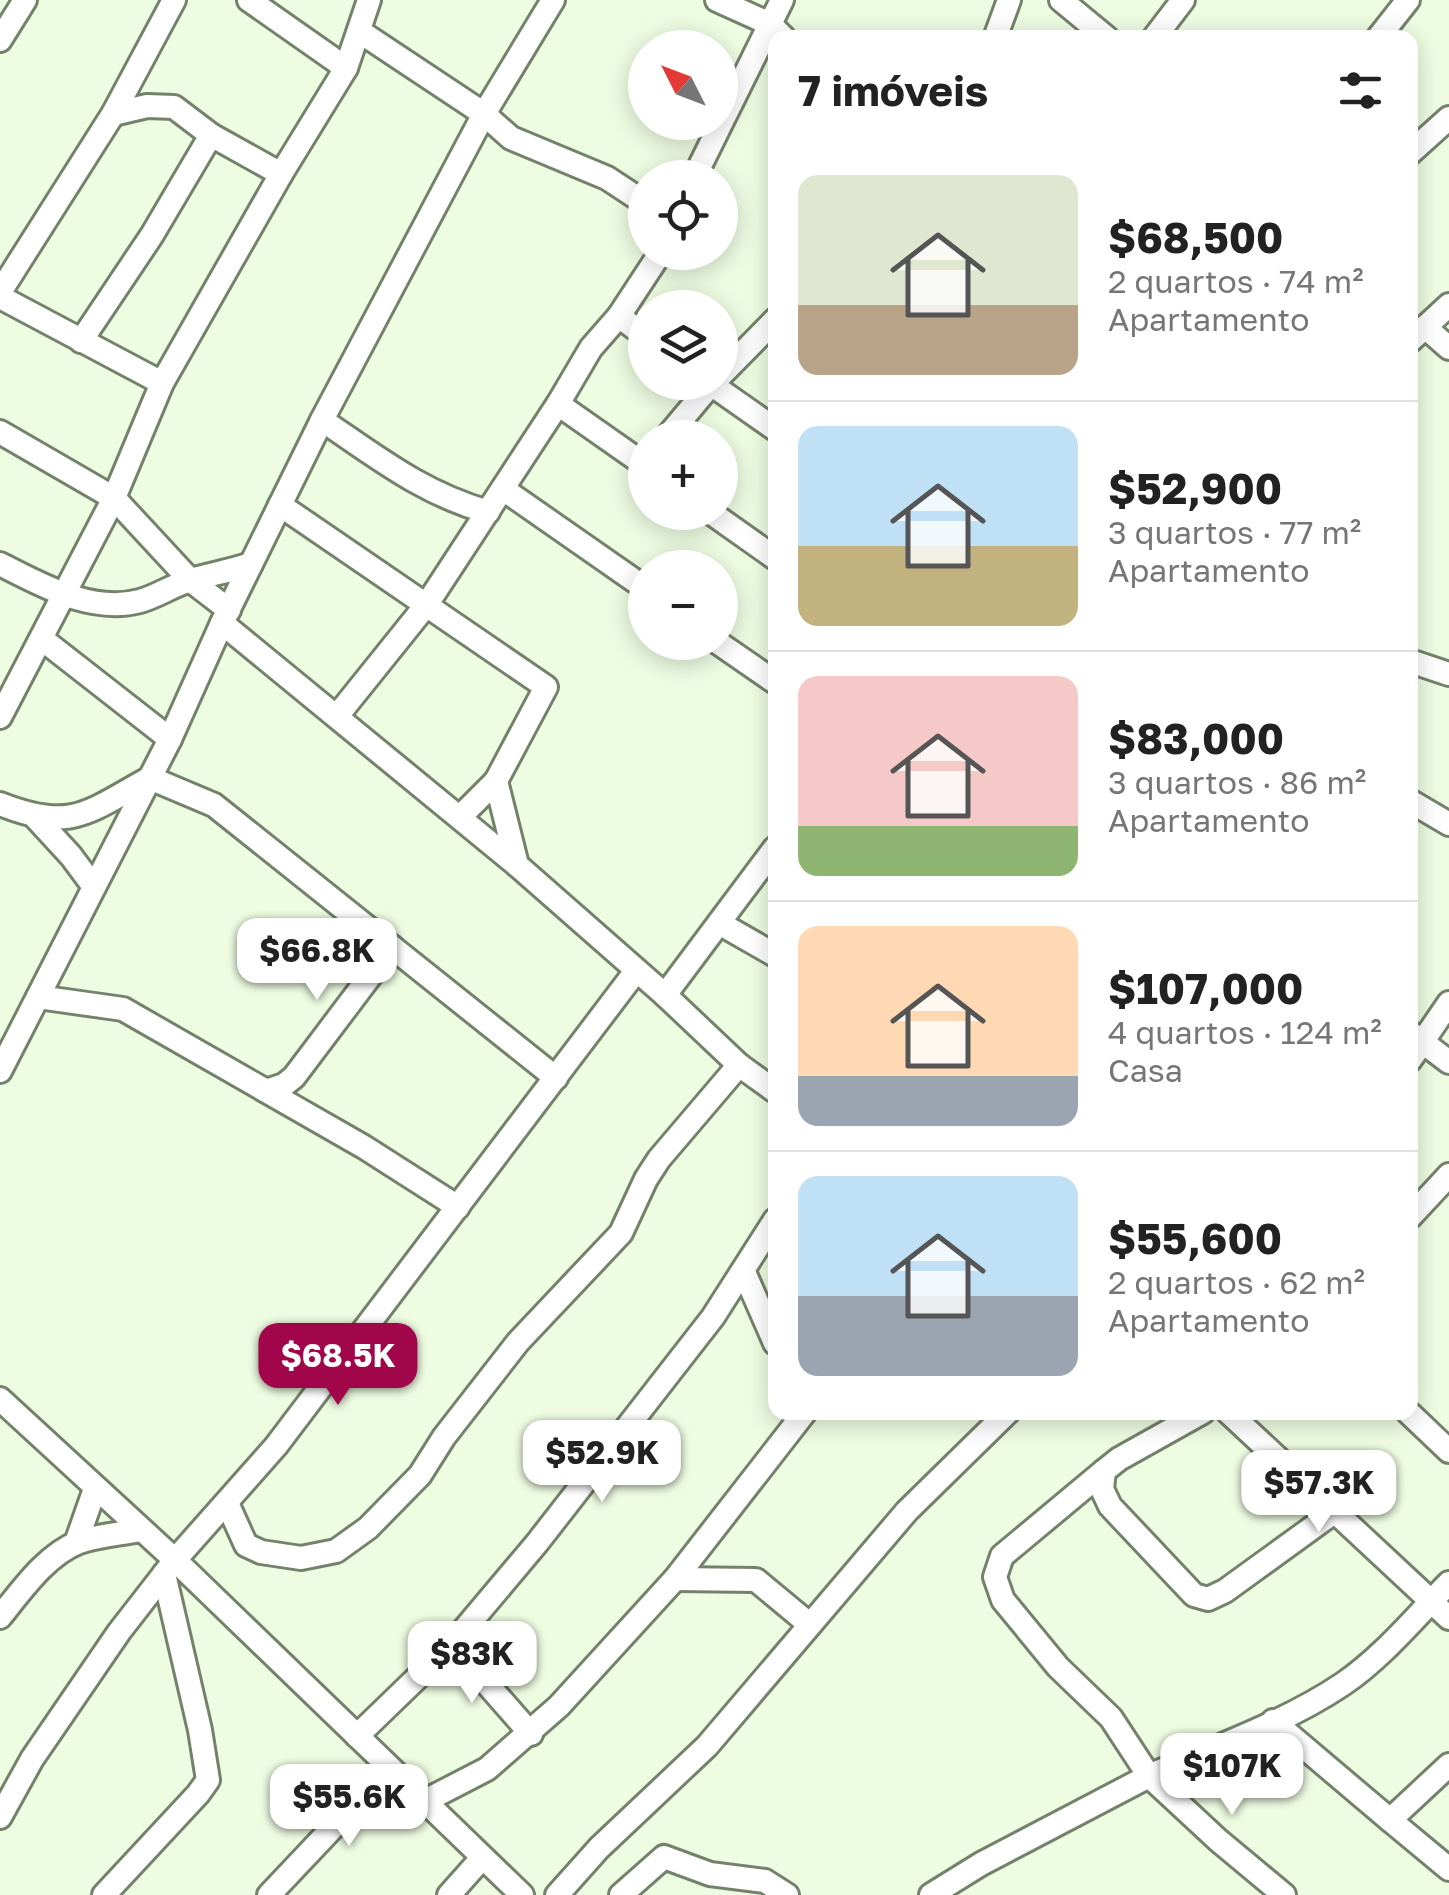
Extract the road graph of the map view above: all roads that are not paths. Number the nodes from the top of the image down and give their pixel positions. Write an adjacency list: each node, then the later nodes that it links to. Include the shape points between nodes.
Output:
1 (25, 0): 19 (street)
2 (174, 0): 22 (street)
3 (250, 0): 21 (street)
4 (368, 0): 18 (street)
5 (553, 0): 23 (street)
6 (717, 0): 12 (street)
7 (782, 0): 13 (street)
8 (1009, 0): 14 (street)
9 (1061, 0): 15 (street)
10 (1408, 0): 17 (street)
11 (1179, 6): 16 (street)
12 (774, 30)
13 (776, 30)
14 (998, 30)
15 (1098, 30)
16 (1160, 30)
17 (1384, 30)
18 (358, 31): 21 (street); 23 (street)
19 (0, 40)
20 (768, 45): 27 (street)
21 (346, 68): 28 (street)
22 (113, 114): 25 (street, via 174,107); 31 (street)
23 (484, 114): 29 (street, via 512,138); 45 (street)
24 (1449, 118): 26 (street)
25 (211, 135): 28 (street); 38 (street)
26 (1418, 146)
27 (704, 160)
28 (281, 174): 41 (street)
29 (628, 192)
30 (649, 270): 33 (street)
31 (0, 295): 38 (street)
32 (1449, 306): 36 (street)
33 (619, 316): 34 (street); 44 (street)
34 (628, 323)
35 (768, 327): 40 (street)
36 (1418, 333)
37 (1418, 334): 39 (street)
38 (81, 341): 41 (street)
39 (1449, 348)
40 (738, 356)
41 (162, 383): 51 (street)
42 (697, 400): 46 (street)
43 (738, 400): 47 (street)
44 (558, 404): 49 (street); 50 (street)
45 (322, 420): 52 (street); 53 (street, via 418,484)
46 (681, 420)
47 (768, 424)
48 (0, 432): 51 (street)
49 (628, 452)
50 (503, 488): 53 (street); 58 (street)
51 (114, 498): 59 (street); 60 (street)
52 (280, 504): 57 (street); 61 (street)
53 (488, 512): 61 (street)
54 (735, 530): 55 (street)
55 (768, 553)
56 (0, 564): 60 (street)
57 (251, 564): 59 (street); 62 (street)
58 (628, 576)
59 (190, 580): 60 (street, via 119,604); 62 (street)
60 (63, 596): 63 (street)
61 (426, 604): 69 (street); 73 (street, via 546,687)
62 (225, 617): 69 (street); 71 (street)
63 (42, 639): 68 (street); 71 (street)
64 (738, 657): 67 (street)
65 (1418, 664): 66 (street)
66 (1449, 674)
67 (768, 677)
68 (8, 686): 70 (street)
69 (337, 716): 76 (street)
70 (0, 718)
71 (170, 739): 72 (street)
72 (150, 778): 77 (street, via 72,817); 81 (street); 83 (street, via 214,805)
73 (496, 781): 76 (street); 80 (street)
74 (0, 804): 77 (street)
75 (1418, 806): 78 (street)
76 (460, 817): 80 (street)
77 (36, 818): 81 (street)
78 (1449, 824)
79 (768, 857): 82 (street)
80 (517, 866): 85 (street)
81 (94, 887): 87 (street)
82 (719, 923): 84 (street); 86 (street)
83 (392, 948): 94 (street); 96 (street, via 290,1082)
84 (768, 951)
85 (636, 970): 86 (street); 94 (street)
86 (665, 995): 92 (street)
87 (38, 997): 93 (street); 96 (street, via 123,1009)
88 (1449, 1003): 89 (street)
89 (1418, 1040)
90 (1418, 1047): 91 (street)
91 (1449, 1062)
92 (739, 1065): 95 (street); 112 (street, via 659,1158 621,1233 518,1342 420,1475 368,1528 336,1551 301,1558 260,1552 246,1545)
93 (0, 1071)
94 (556, 1078): 98 (street)
95 (768, 1086)
96 (266, 1090): 98 (street)
97 (1449, 1175): 99 (street)
98 (458, 1208): 112 (street)
99 (1418, 1209)
100 (768, 1232): 101 (street)
101 (744, 1272): 102 (street); 123 (street, via 592,1476)
102 (768, 1327)
103 (0, 1399): 111 (street)
104 (794, 1420): 117 (street)
105 (1000, 1420): 122 (street, via 907,1511)
106 (1177, 1420): 110 (street)
107 (1236, 1420): 113 (street)
108 (1416, 1420): 109 (street)
109 (1449, 1451)
110 (1104, 1471): 113 (street, via 1102,1489 1110,1506 1194,1595 1208,1599); 129 (street, via 1002,1556 995,1577 1003,1600 1110,1718)
111 (95, 1489): 114 (street); 115 (street)
112 (226, 1503): 116 (street)
113 (1334, 1512): 119 (street)
114 (141, 1530): 115 (street); 116 (street)
115 (76, 1543): 120 (street, via 34,1576)
116 (170, 1567): 126 (street); 131 (street, via 32,1759); 136 (street, via 208,1780)
117 (675, 1579): 122 (street, via 756,1580); 125 (street)
118 (1449, 1582): 119 (street)
119 (1432, 1600): 121 (street); 124 (street, via 1360,1672)
120 (0, 1617)
121 (1449, 1618)
122 (809, 1624): 140 (street, via 707,1746)
123 (452, 1644): 125 (street); 126 (street)
124 (1272, 1721): 129 (street); 132 (street)
125 (531, 1734): 130 (street, via 488,1769)
126 (357, 1736): 128 (street)
127 (1449, 1764): 132 (street)
128 (389, 1768): 130 (street); 137 (street)
129 (1148, 1776): 135 (street); 143 (street)
130 (422, 1802): 133 (street)
131 (0, 1818)
132 (1390, 1820): 134 (street)
133 (482, 1858): 138 (street); 139 (street)
134 (1449, 1869)
135 (938, 1893)
136 (104, 1895)
137 (269, 1895)
138 (450, 1895)
139 (522, 1895)
140 (558, 1895)
141 (620, 1895): 142 (street, via 664,1856 710,1874 765,1881)
142 (787, 1895)
143 (1284, 1895)

